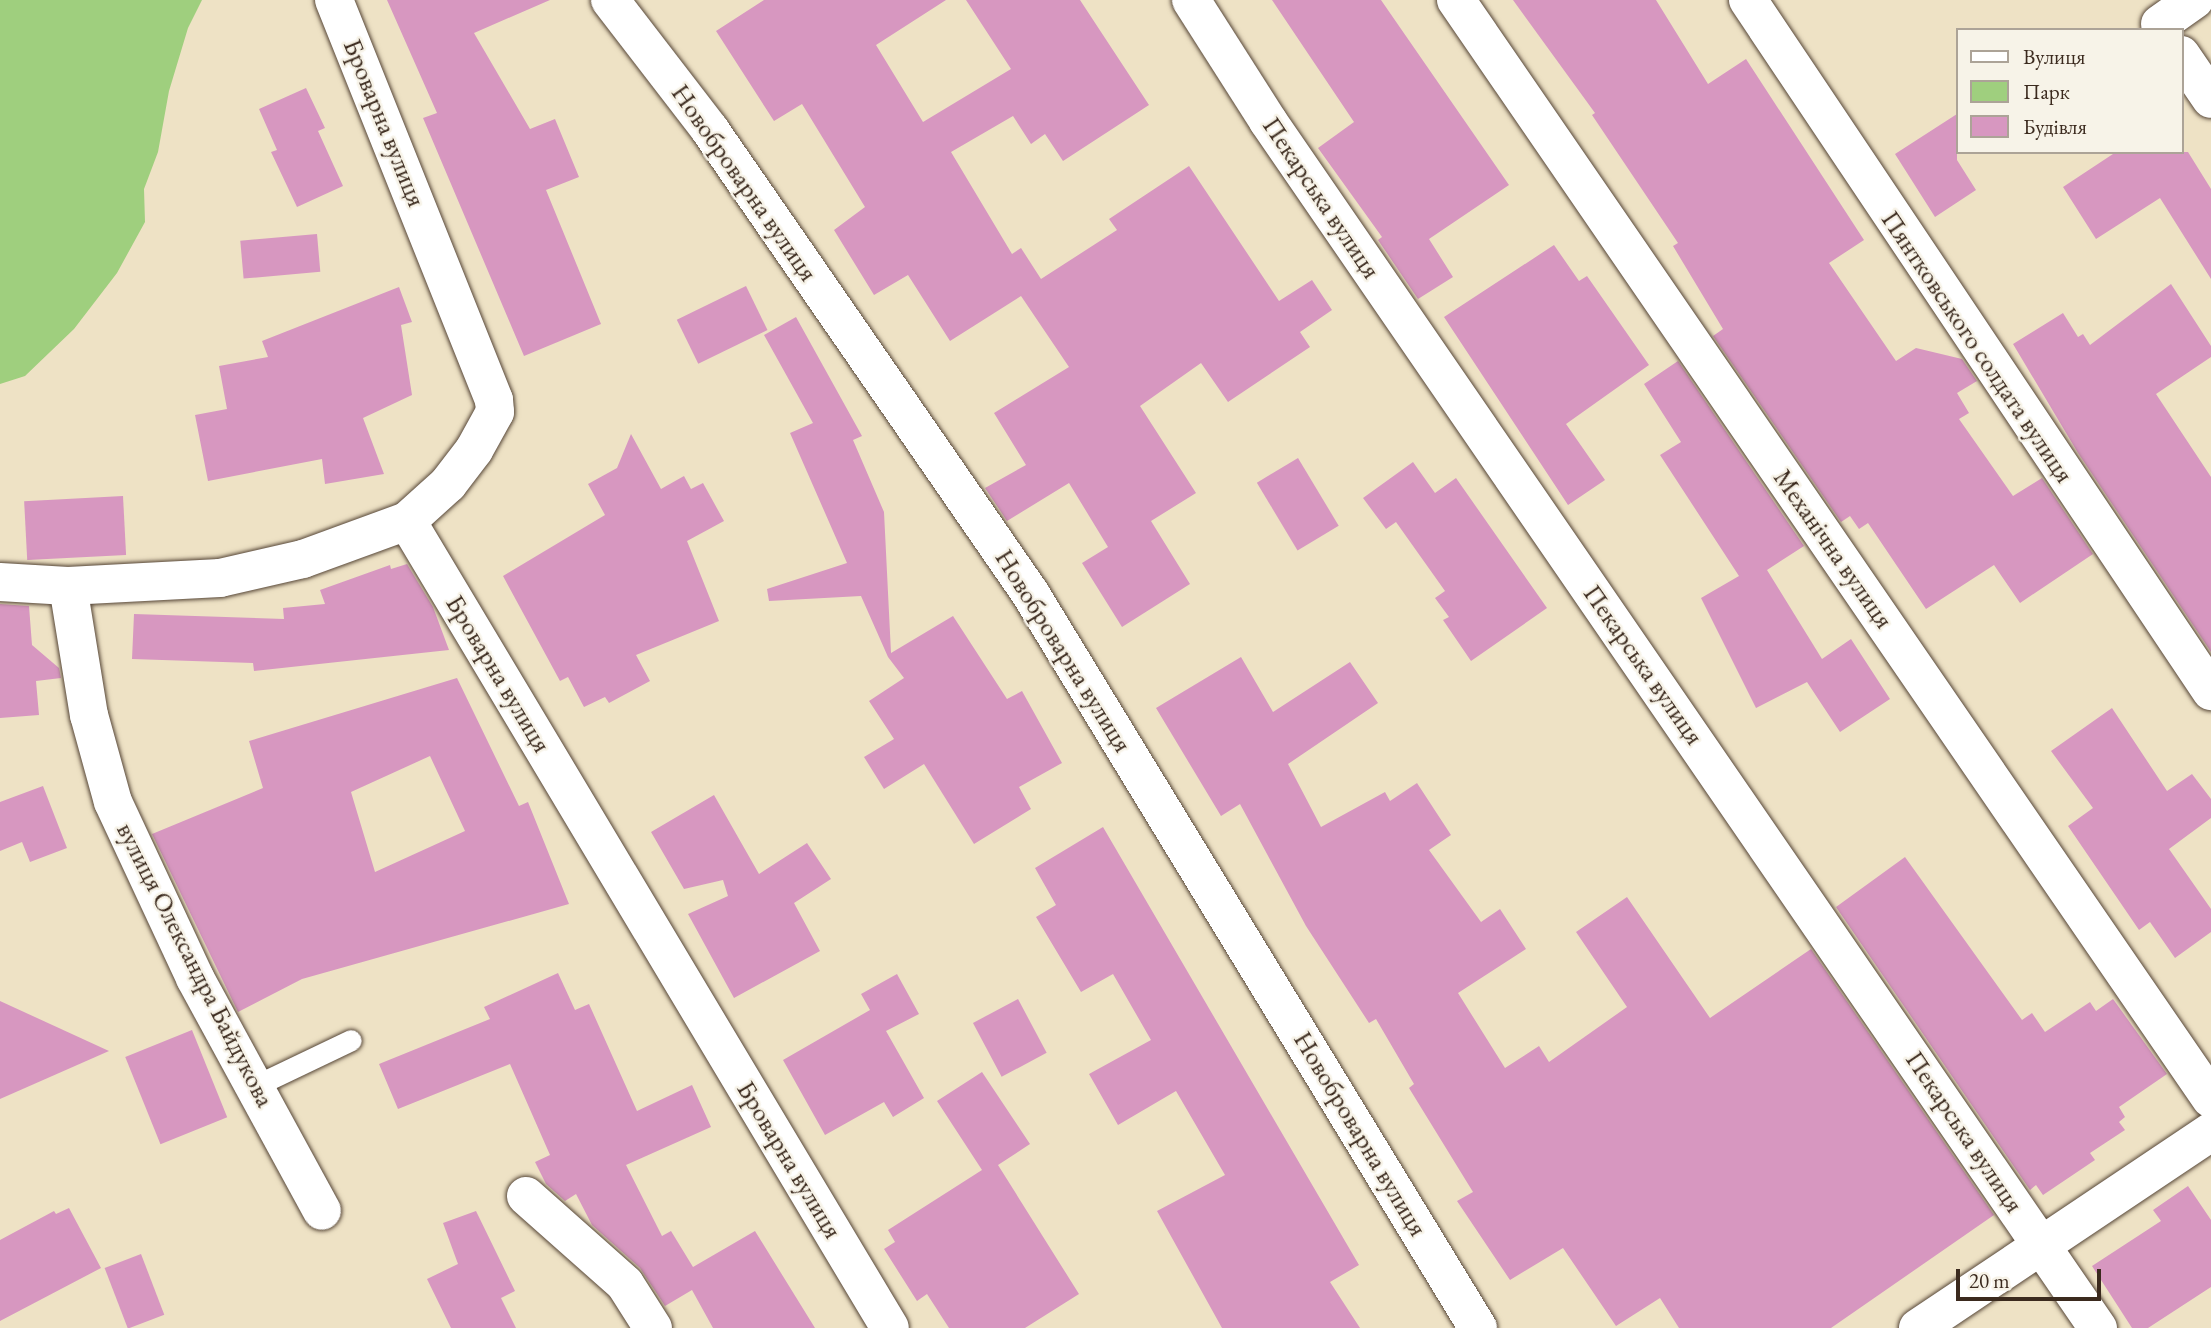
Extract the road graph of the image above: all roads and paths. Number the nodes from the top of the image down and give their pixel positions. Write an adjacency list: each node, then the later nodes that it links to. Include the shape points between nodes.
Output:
1 (334, 0): 10 (street, Броварна вулиця, via 494,400 495,412 474,450 448,484)
2 (610, 0): 23 (street, Новоброварна вулиця, via 710,130 1030,593)
3 (1191, 0): 20 (street, Пекарська вулиця, via 1268,121)
4 (1456, 0): 16 (street, Механічна вулиця)
5 (1748, 0): 13 (street, Пянтковського солдата вулиця)
6 (2194, 0): 7 (street)
7 (2157, 18)
8 (2183, 58): 9 (street)
9 (2211, 99)
10 (407, 521): 12 (street, via 303,559 220,578); 22 (street, Броварна вулиця)
11 (0, 582): 12 (street)
12 (68, 586): 15 (street, вулиця Олександра Байдукова, via 89,715 113,802 195,978)
13 (2211, 691)
14 (351, 1041): 15 (lane)
15 (255, 1086): 19 (street, вулиця Олександра Байдукова)
16 (2211, 1099)
17 (2211, 1132): 20 (street)
18 (526, 1196): 21 (street, via 625,1284)
19 (323, 1211)
20 (2040, 1246): 24 (street); 25 (street, Пекарська вулиця)
21 (653, 1328)
22 (890, 1328)
23 (1478, 1328)
24 (1918, 1328)
25 (2098, 1328)

